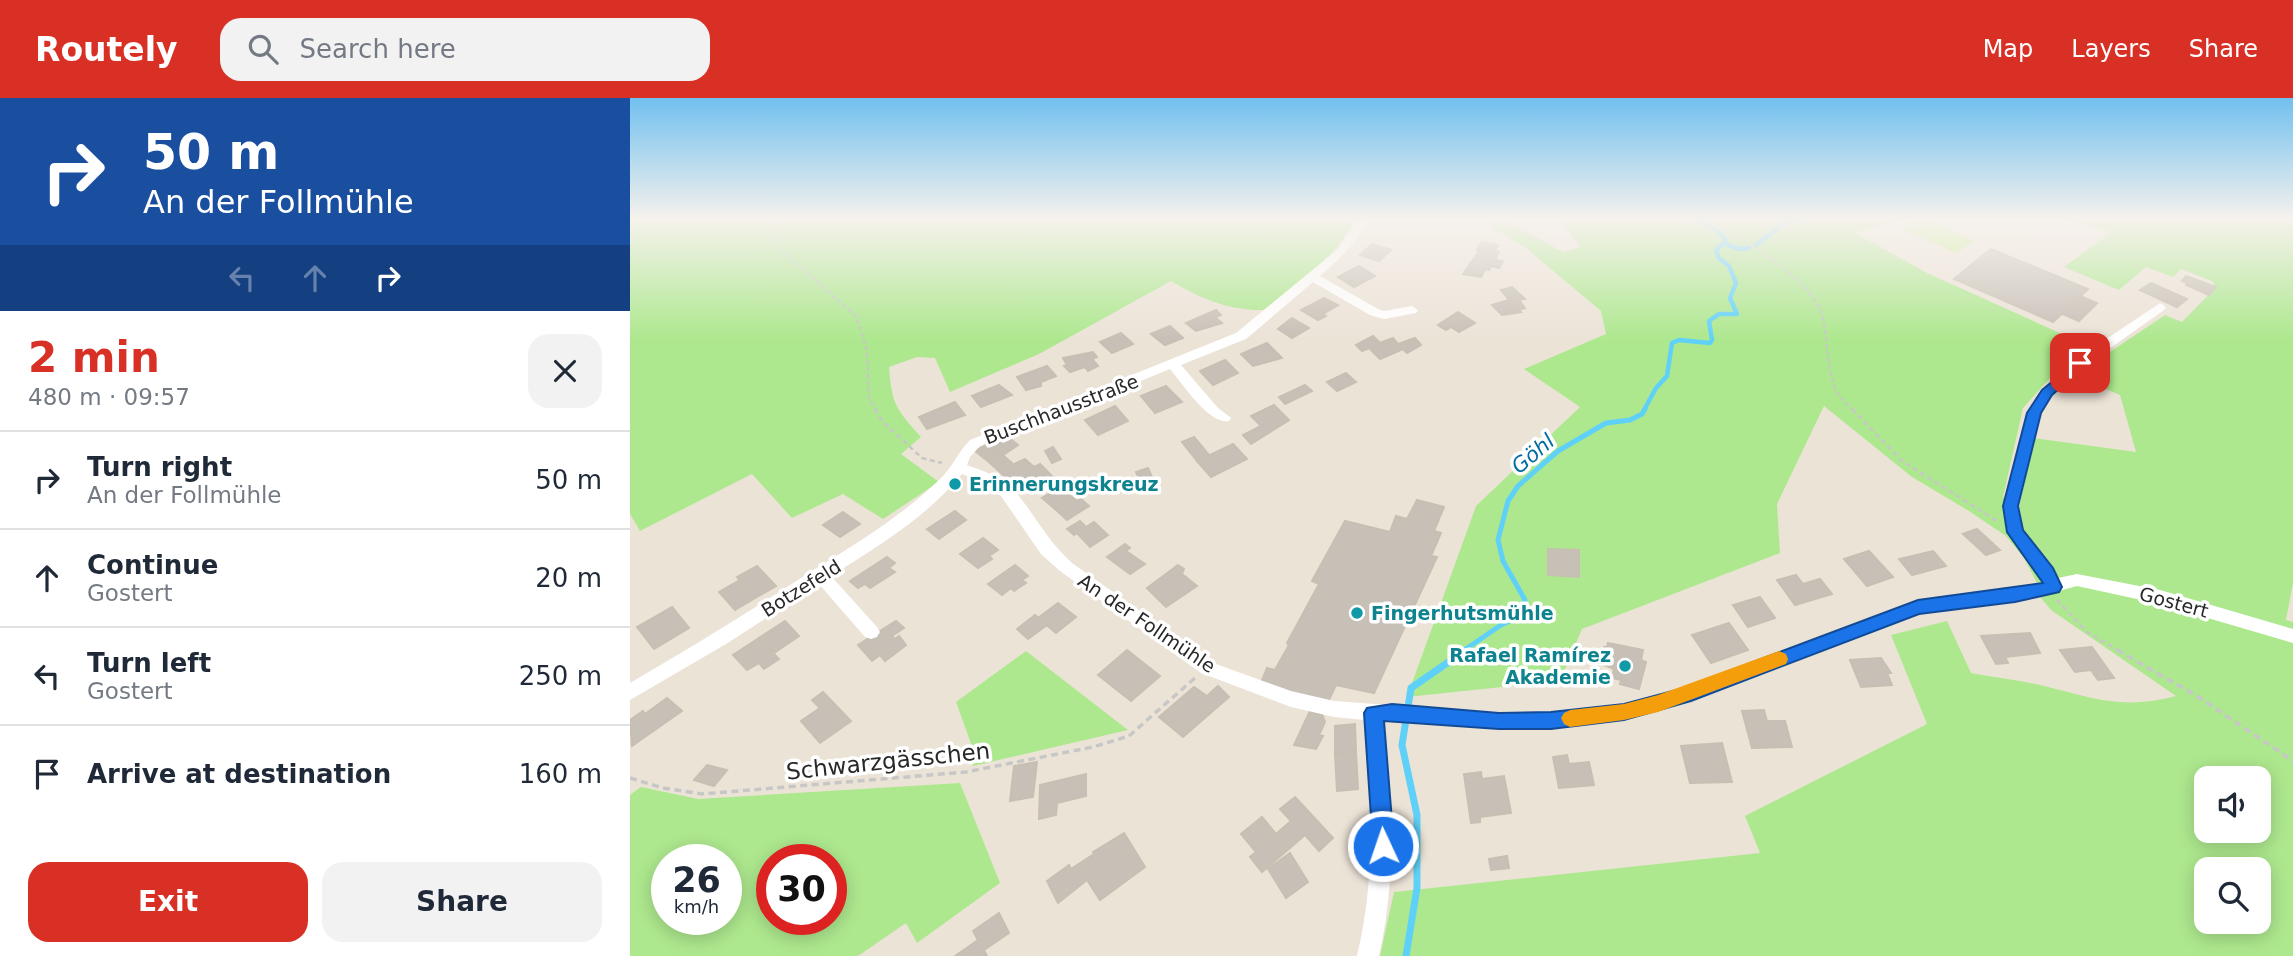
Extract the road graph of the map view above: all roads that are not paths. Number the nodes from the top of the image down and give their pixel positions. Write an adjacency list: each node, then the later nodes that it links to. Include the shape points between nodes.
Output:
1 (1332, 260): 2 (street, Buschhausstraße)
2 (1313, 277): 4 (street, via 1374,312 1384,315); 5 (street, Buschhausstraße, via 1241,336)
3 (2160, 307): 9 (street, via 2080,363 2046,393 2034,413 2011,506 2015,532 2047,572)
4 (1412, 310)
5 (1174, 365): 6 (street); 7 (street, Buschhausstraße, via 975,443)
6 (1224, 418)
7 (959, 467): 8 (street, Botzefeld, via 928,501); 13 (street, An der Follmühle, via 1006,492 1047,550 1066,567 1207,668 1291,699)
8 (821, 575): 10 (street); 12 (street, Botzefeld)
9 (2053, 587): 11 (street, Gostert, via 2077,580 2124,588); 14 (street, Gostert, via 1918,607 1685,696 1624,712 1551,721)
10 (871, 632)
11 (2293, 636)
12 (630, 692)
13 (1383, 713): 14 (street, An der Follmühle); 15 (street, via 1382,887)
14 (1426, 715)
15 (1368, 956)

